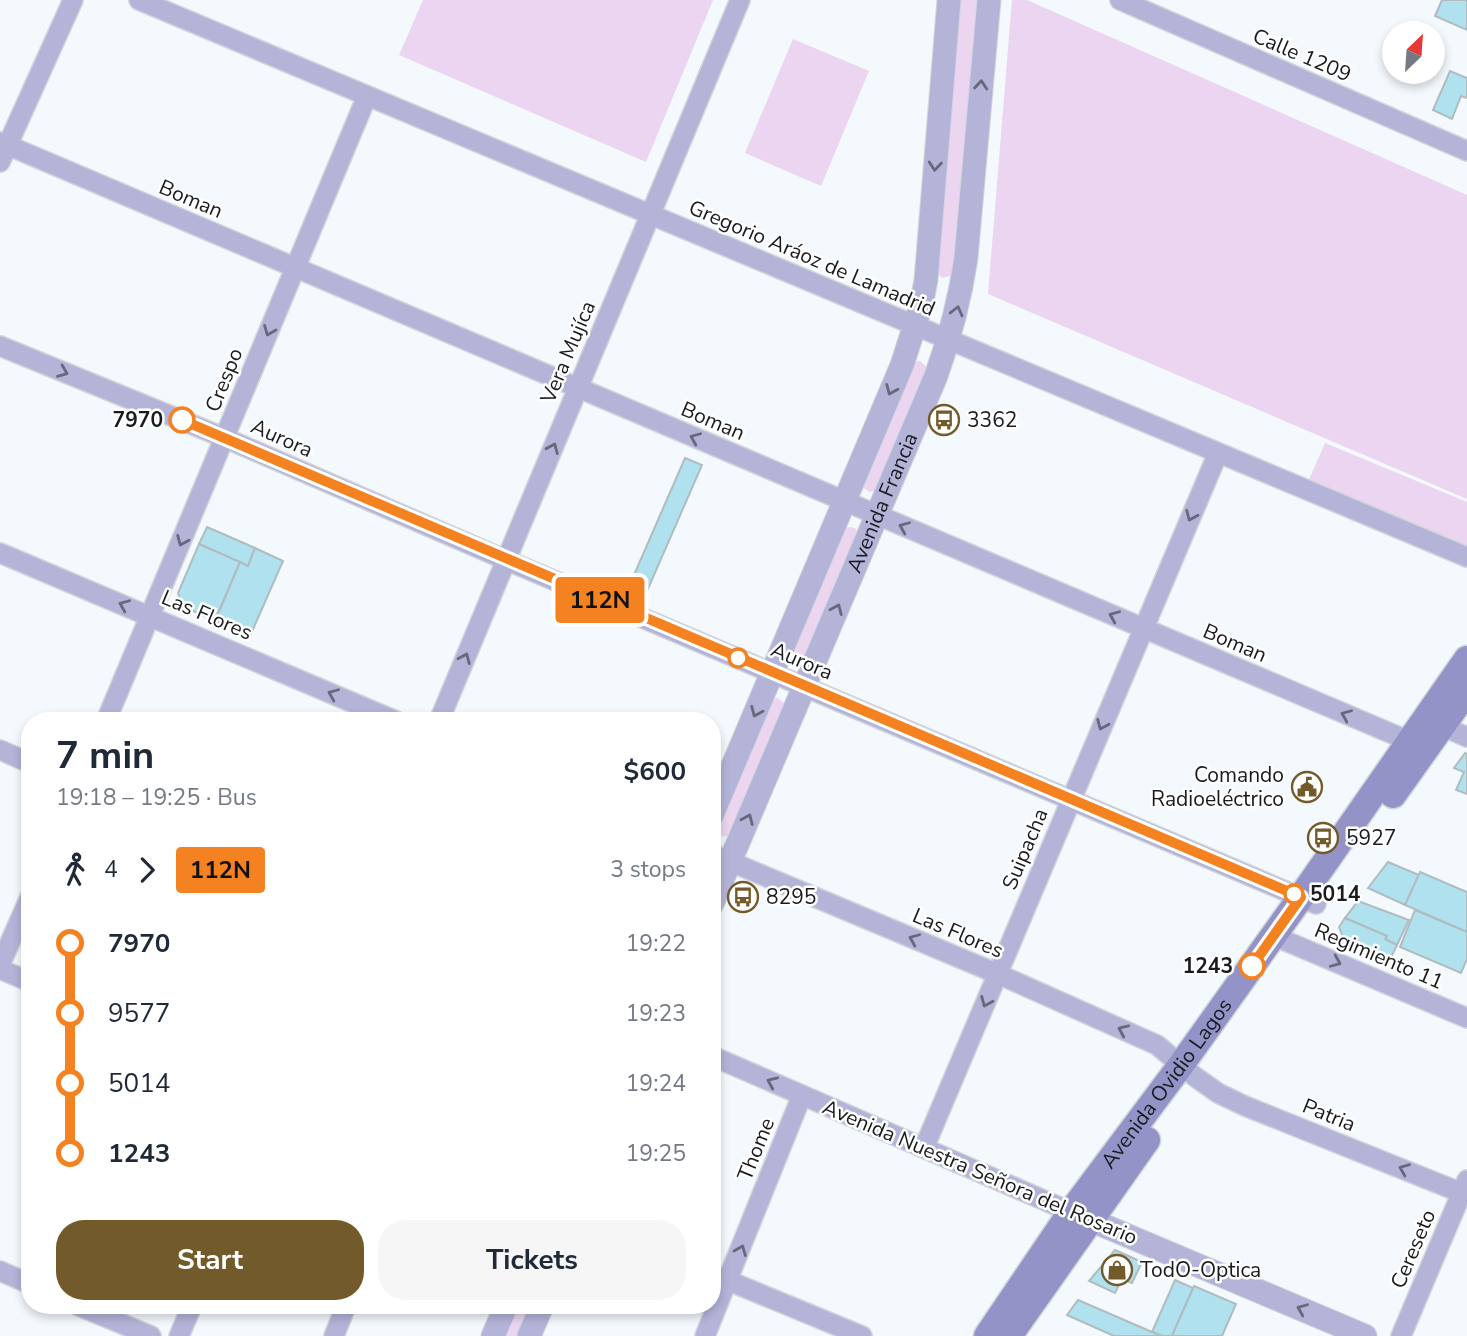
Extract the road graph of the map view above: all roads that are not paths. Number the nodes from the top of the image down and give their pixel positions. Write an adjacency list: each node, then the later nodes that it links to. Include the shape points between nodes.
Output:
1 (73, 0): 8 (street)
2 (139, 0): 7 (street, Gregorio Aráoz de Lamadrid)
3 (740, 0): 10 (street, Vera Mujíca)
4 (949, 0): 12 (street, Avenida Francia, one-way to 12, via 926,280)
5 (989, 0): 13 (street, Avenida Francia, one-way to 5, via 966,258)
6 (1119, 0): 9 (street, Calle 1209)
7 (368, 96): 10 (street, Gregorio Aráoz de Lamadrid); 11 (street, Crespo)
8 (2, 150): 11 (street, Boman)
9 (1467, 151)
10 (650, 214): 12 (street, Gregorio Aráoz de Lamadrid); 15 (street, Vera Mujíca)
11 (295, 268): 15 (street, Boman); 16 (street, Crespo, one-way to 16)
12 (915, 326): 13 (street, Gregorio Aráoz de Lamadrid); 18 (street, Avenida Francia, one-way to 18)
13 (949, 340): 17 (street, Gregorio Aráoz de Lamadrid); 19 (street, Avenida Francia)
14 (0, 346): 16 (street, Aurora, one-way to 16)
15 (578, 388): 18 (street, Boman, one-way to 15); 22 (street, Vera Mujíca, one-way to 15)
16 (225, 438): 22 (street, Aurora); 23 (street, Crespo, one-way to 23)
17 (1218, 453): 21 (street, Gregorio Aráoz de Lamadrid); 24 (street, Suipacha, one-way to 24)
18 (844, 501): 19 (street, Boman); 26 (street, Avenida Francia)
19 (877, 515): 24 (street, Boman, one-way to 19); 27 (street, Avenida Francia, one-way to 19)
20 (0, 552): 23 (street, Las Flores, one-way to 20)
21 (1467, 557)
22 (506, 560): 26 (street, Aurora); 31 (street, Vera Mujíca, one-way to 22)
23 (150, 616): 29 (street, Crespo); 30 (street, Las Flores, one-way to 23)
24 (1143, 628): 34 (street, Boman, one-way to 24); 38 (street, Suipacha, one-way to 38)
25 (1467, 659): 32 (main road, Avenida Ovidio Lagos)
26 (772, 673): 27 (street, Aurora); 37 (street, Avenida Francia, one-way to 37)
27 (805, 686): 38 (street, Aurora); 39 (street, Avenida Francia, one-way to 27)
28 (1467, 691): 32 (main road, Avenida Ovidio Lagos)
29 (110, 712)
30 (375, 712)
31 (443, 712)
32 (1434, 722): 33 (street); 34 (main road, Avenida Ovidio Lagos); 40 (main road, Avenida Ovidio Lagos)
33 (1467, 737)
34 (1409, 741): 40 (main road, Avenida Ovidio Lagos)
35 (0, 750): 36 (street)
36 (21, 759)
37 (721, 794)
38 (1071, 798): 40 (street, Aurora); 44 (street, Suipacha)
39 (721, 858): 44 (street, Las Flores, one-way to 39)
40 (1309, 900): 42 (main road, Avenida Ovidio Lagos)
41 (21, 918): 43 (street)
42 (1281, 939): 46 (street, Regimiento 11, one-way to 46); 48 (main road, Avenida Ovidio Lagos)
43 (0, 967): 45 (street)
44 (998, 974): 48 (street, Las Flores, one-way to 44, via 1157,1045); 50 (street, Suipacha, one-way to 50)
45 (21, 978)
46 (1467, 1018)
47 (721, 1060): 49 (street, Avenida Nuestra Señora del Rosario, one-way to 47)
48 (1187, 1070): 51 (street, Patria, one-way to 48, via 1245,1106); 52 (main road, Avenida Ovidio Lagos)
49 (802, 1095): 50 (street, Avenida Nuestra Señora del Rosario); 54 (street, Thome, one-way to 49)
50 (924, 1148): 52 (street, Avenida Nuestra Señora del Rosario)
51 (1465, 1189): 73 (street, Cereseto)
52 (1080, 1216): 70 (main road, Avenida Ovidio Lagos); 71 (main road, Avenida Ovidio Lagos); 72 (street, Avenida Nuestra Señora del Rosario, one-way to 52)
53 (0, 1271): 56 (street)
54 (721, 1276)
55 (721, 1278): 69 (street)
56 (21, 1280)
57 (98, 1314): 63 (street)
58 (189, 1314): 64 (street)
59 (343, 1314): 65 (street)
60 (503, 1314): 66 (street)
61 (539, 1314): 67 (street)
62 (711, 1314): 68 (street, Thome)
63 (150, 1336)
64 (179, 1336)
65 (334, 1336)
66 (493, 1336)
67 (529, 1336)
68 (705, 1336)
69 (862, 1336)
70 (987, 1336)
71 (1009, 1336)
72 (1365, 1336)
73 (1401, 1336)

